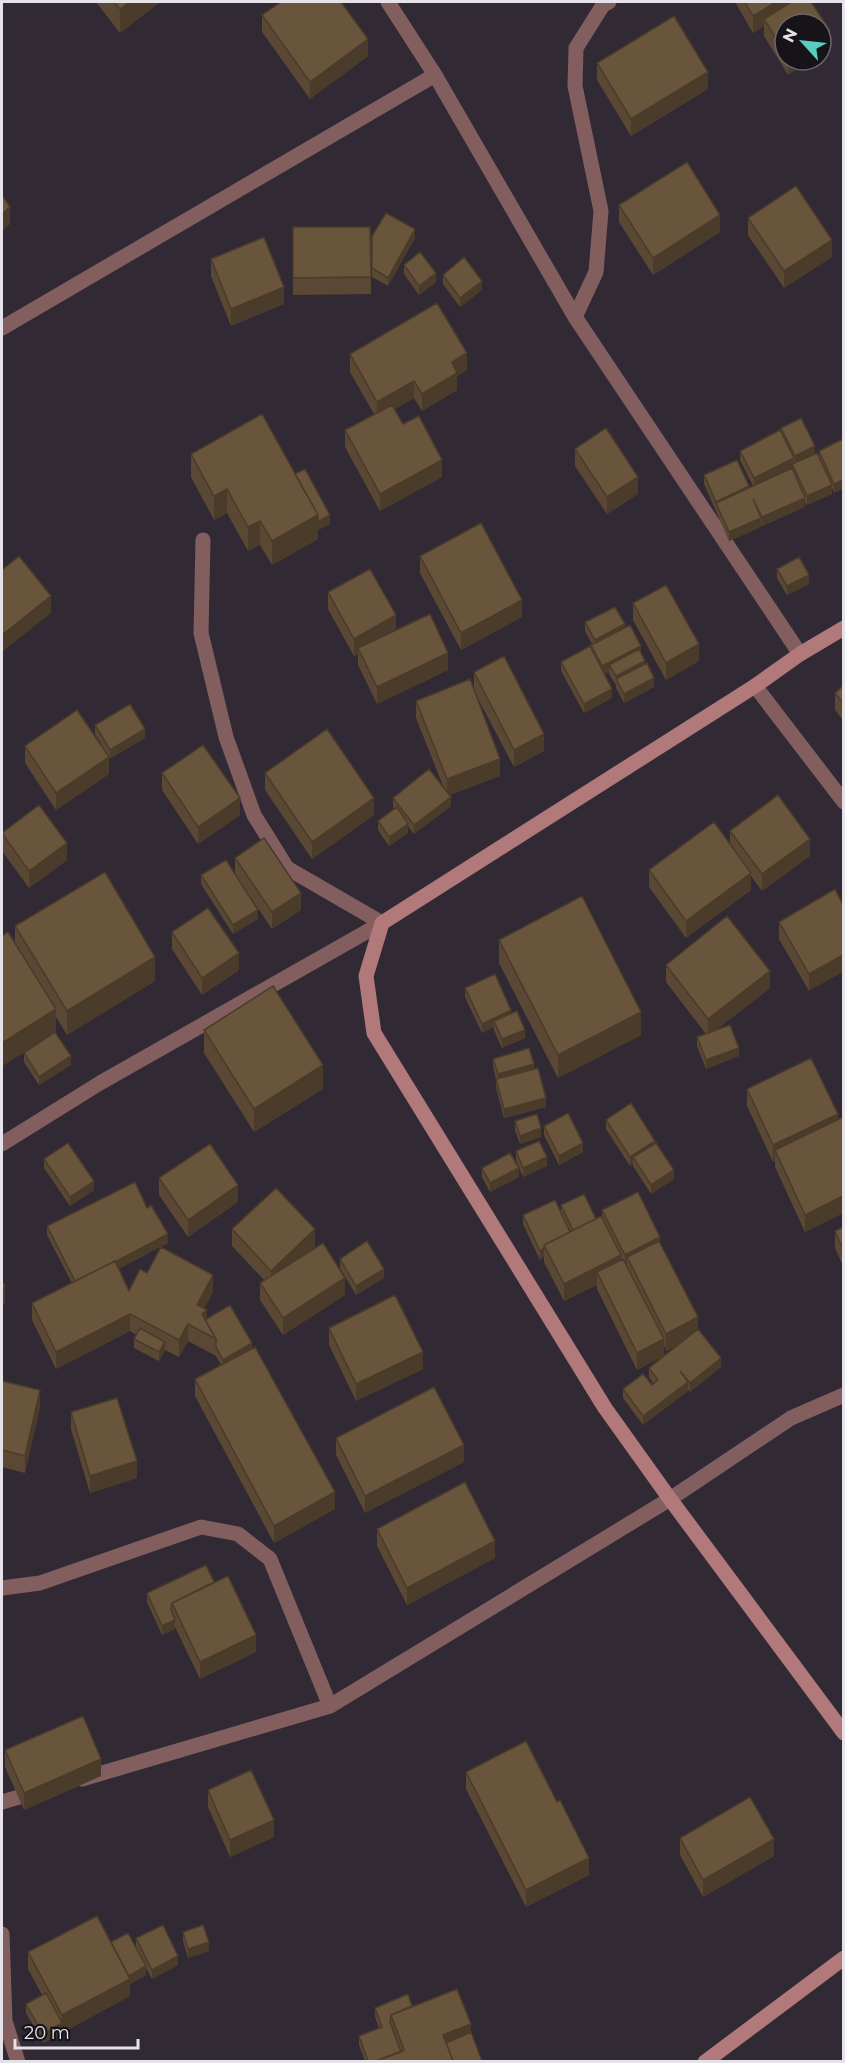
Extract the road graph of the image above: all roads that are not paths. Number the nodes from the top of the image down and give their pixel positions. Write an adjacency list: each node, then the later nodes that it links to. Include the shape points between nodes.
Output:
1 (388, 2): 3 (street)
2 (609, 2): 4 (street, via 576,48 575,86 601,211 596,272)
3 (435, 75): 4 (street); 5 (street)
4 (575, 317): 8 (street)
5 (2, 328)
6 (203, 540): 11 (street, via 201,633 226,737 254,815 287,868)
7 (843, 628): 8 (street)
8 (800, 654): 9 (street)
9 (755, 686): 10 (street); 11 (street)
10 (843, 802)
11 (382, 922): 12 (street, via 100,1083); 14 (street, via 366,976 374,1033 605,1408)
12 (2, 1144)
13 (843, 1395): 14 (street, via 791,1418)
14 (670, 1498): 16 (street); 17 (street)
15 (2, 1588): 16 (street, via 40,1583 201,1527 238,1534 270,1559)
16 (330, 1706): 18 (street)
17 (843, 1733)
18 (70, 1782)
19 (47, 1789): 20 (street)
20 (2, 1802)
21 (2, 1934): 23 (street, via 5,2021)
22 (843, 1958): 24 (street)
23 (18, 2061)
24 (705, 2061)

